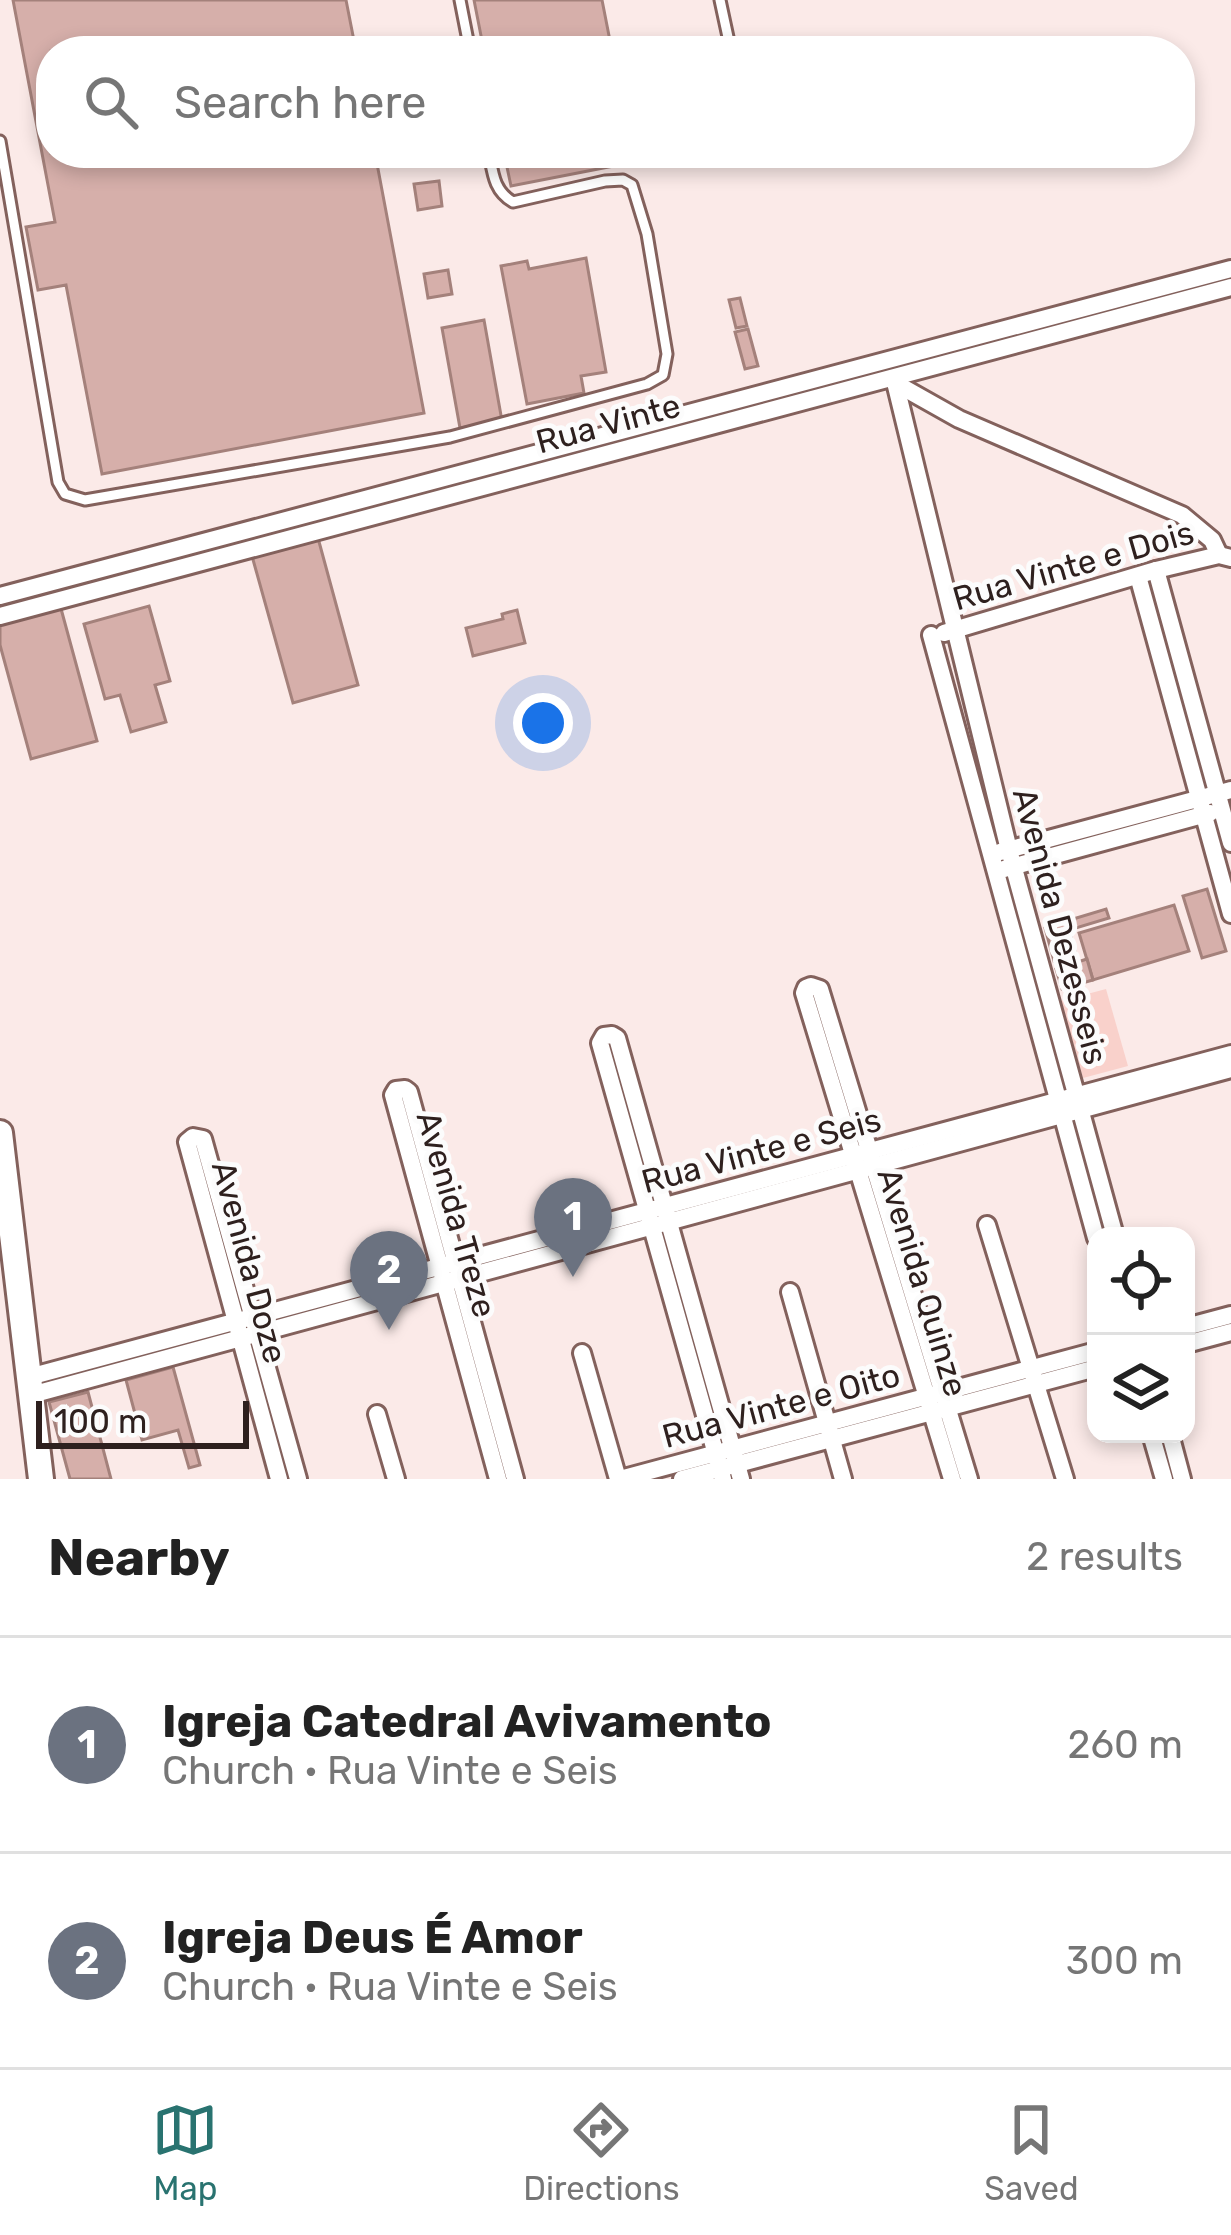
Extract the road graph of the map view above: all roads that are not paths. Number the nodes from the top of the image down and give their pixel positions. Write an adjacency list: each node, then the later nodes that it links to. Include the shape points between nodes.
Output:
1 (460, 0): 3 (lane)
2 (720, 0): 4 (lane)
3 (467, 36)
4 (728, 36)
5 (0, 141): 6 (lane, via 58,482 65,494 85,500 450,437 662,375 668,354 632,185 605,181 513,202 502,196)
6 (492, 168)
7 (1231, 269): 13 (street, Rua Vinte)
8 (1231, 287): 9 (street, Rua Vinte)
9 (895, 380): 10 (street, via 959,419 1182,515); 14 (street, Avenida Dezesseis); 15 (street, Rua Vinte)
10 (1225, 557): 11 (street, Rua Vinte e Dois)
11 (1156, 570): 12 (street, Rua Vinte e Dois); 18 (street)
12 (1138, 576): 16 (street, Rua Vinte e Dois); 18 (street)
13 (0, 596)
14 (947, 597): 16 (street, Avenida Dezesseis); 17 (street)
15 (0, 616)
16 (954, 631): 17 (street, Rua Vinte e Dois); 20 (street, Avenida Dezesseis)
17 (931, 635): 20 (street, Avenida Dezesseis)
18 (1217, 802): 19 (street); 20 (street); 21 (street)
19 (1231, 843)
20 (1003, 860): 24 (street, Avenida Dezesseis)
21 (1231, 914)
22 (1231, 1054): 24 (street, Rua Vinte e Seis)
23 (1231, 1069): 24 (street, Rua Vinte e Seis)
24 (1069, 1106): 27 (street, Rua Vinte e Seis); 31 (street, Avenida Dezesseis); 32 (street, Avenida Dezesseis)
25 (0, 1133): 44 (main road)
26 (635, 1136): 26 (street, via 616,1038 604,1036 600,1043); 29 (street)
27 (863, 1161): 27 (street, Avenida Quinze, via 820,989 812,986 804,993); 29 (street, Rua Vinte e Seis); 45 (street, Avenida Quinze)
28 (211, 1200): 37 (street, Avenida Doze)
29 (659, 1217): 33 (street, Rua Vinte e Seis); 50 (street)
30 (987, 1225): 43 (street)
31 (1094, 1227)
32 (1112, 1227)
33 (451, 1273): 33 (street, Avenida Treze, via 409,1092 399,1089 393,1095); 37 (street, Rua Vinte e Seis); 55 (street, Avenida Treze); 56 (street, Avenida Treze)
34 (790, 1292): 47 (street)
35 (1231, 1315): 36 (street)
36 (1195, 1325)
37 (246, 1327): 44 (street, Rua Vinte e Seis); 52 (street, Avenida Doze); 53 (street, Avenida Doze)
38 (1231, 1332): 39 (street)
39 (1195, 1342)
40 (581, 1353): 57 (street)
41 (1087, 1355): 43 (street, Rua Vinte e Oito)
42 (1087, 1369): 43 (street, Rua Vinte e Oito)
43 (1034, 1376): 45 (street, Rua Vinte e Oito); 62 (street)
44 (30, 1386): 51 (main road)
45 (937, 1402): 47 (street, Rua Vinte e Oito); 60 (street, Avenida Quinze); 61 (street, Avenida Quinze)
46 (377, 1414): 54 (street)
47 (830, 1431): 50 (street, Rua Vinte e Oito); 59 (street)
48 (1154, 1443): 63 (street)
49 (1173, 1443): 64 (street)
50 (728, 1466): 57 (street, Rua Vinte e Oito); 58 (street, Rua Vinte e Oito)
51 (41, 1479)
52 (279, 1479)
53 (298, 1479)
54 (395, 1479)
55 (498, 1479)
56 (515, 1479)
57 (619, 1479)
58 (682, 1479)
59 (843, 1479)
60 (952, 1479)
61 (969, 1479)
62 (1065, 1479)
63 (1164, 1479)
64 (1183, 1479)

